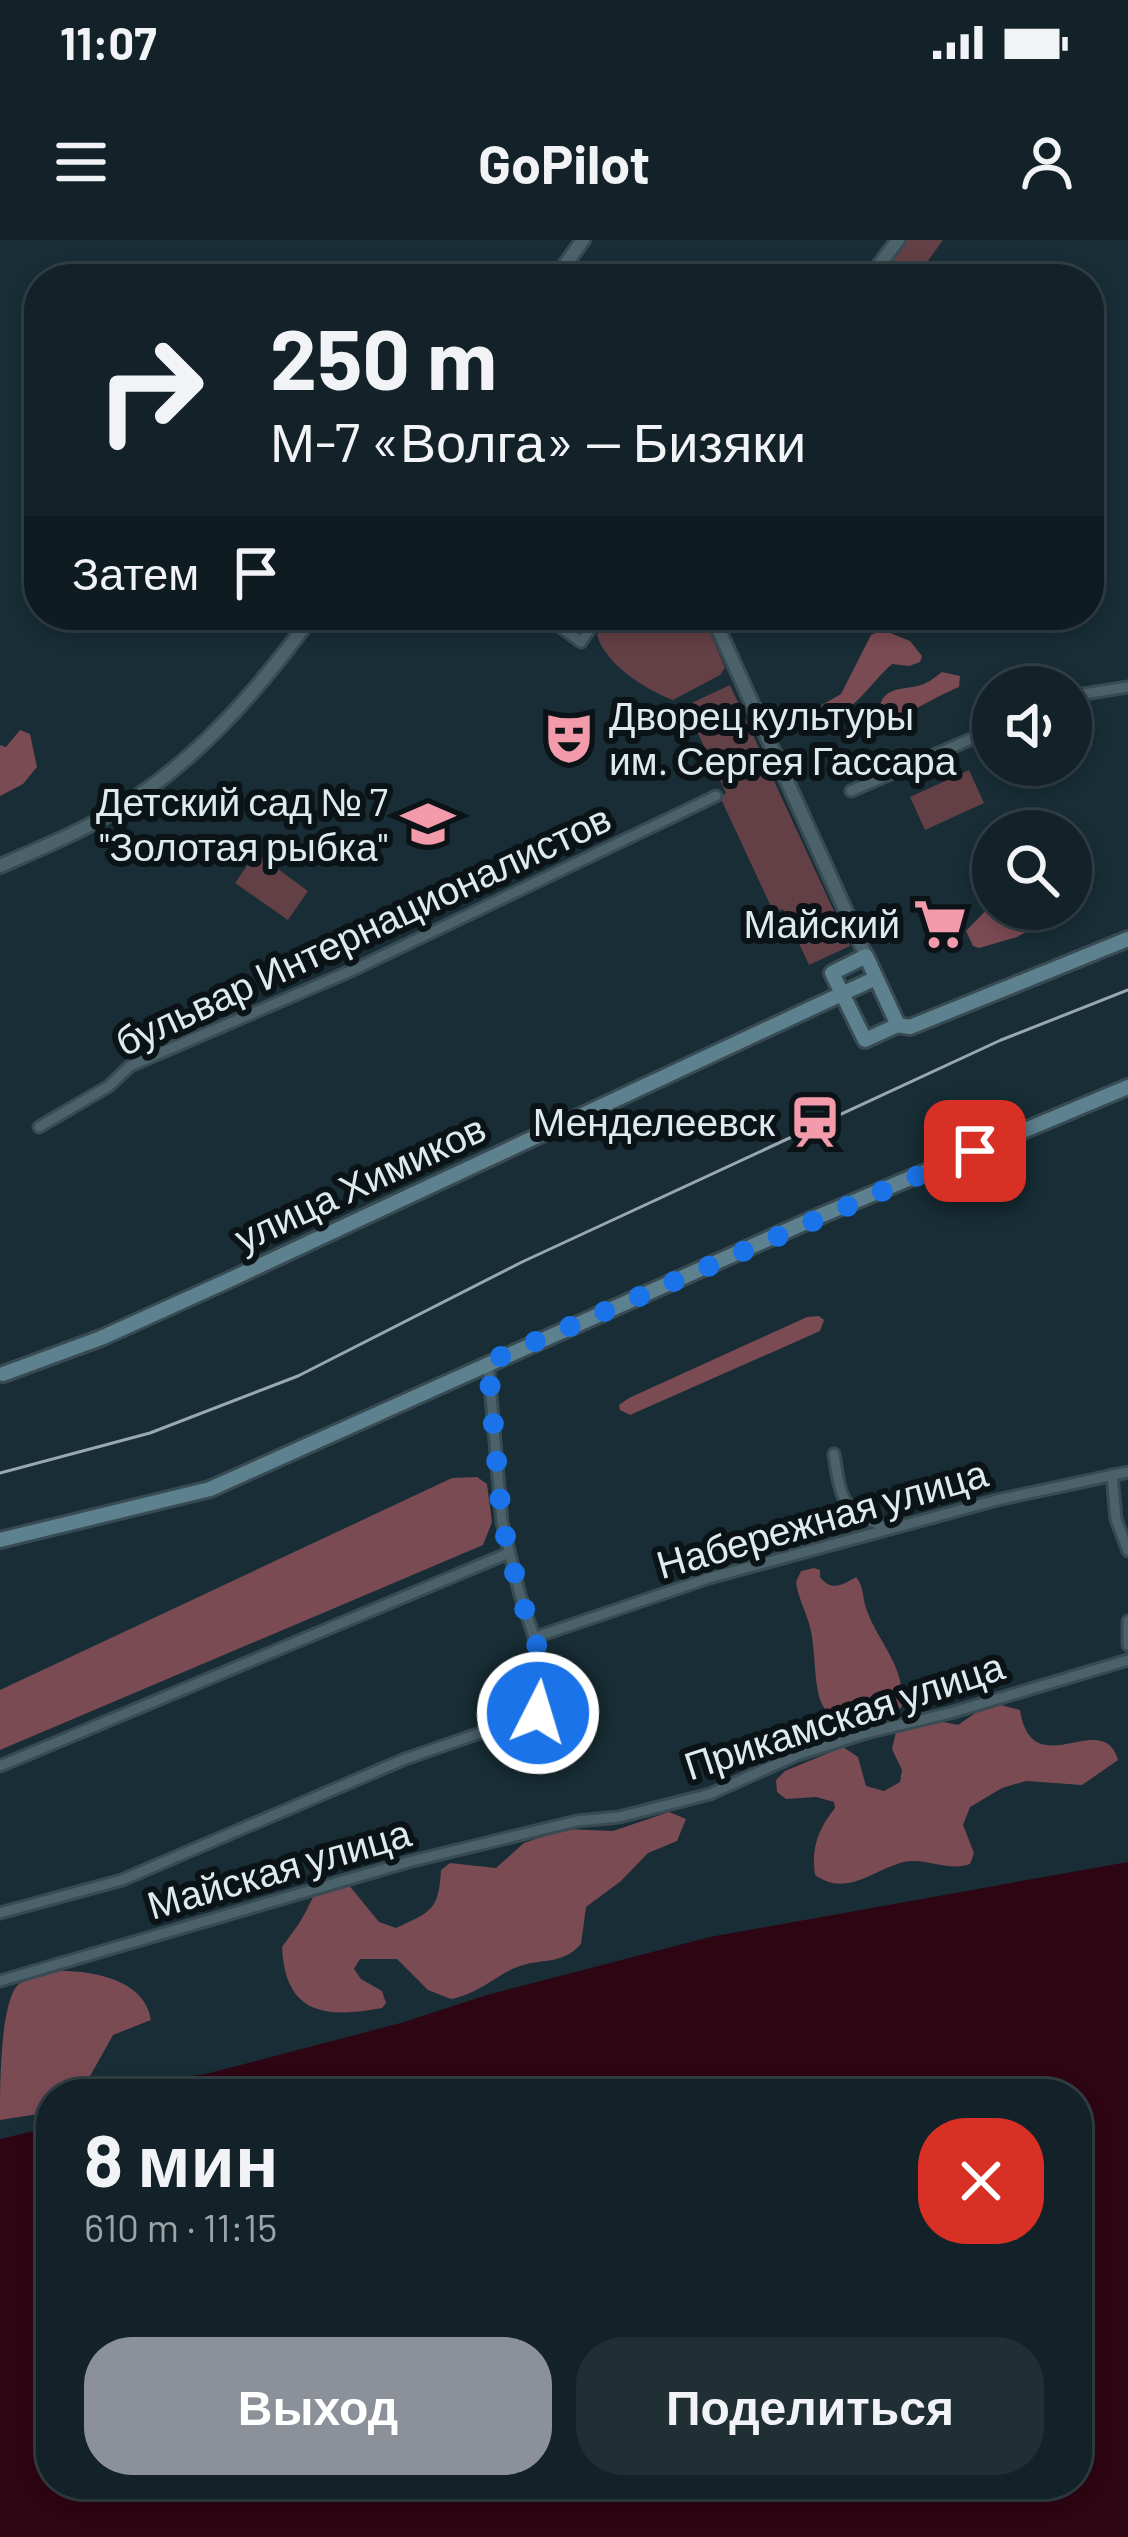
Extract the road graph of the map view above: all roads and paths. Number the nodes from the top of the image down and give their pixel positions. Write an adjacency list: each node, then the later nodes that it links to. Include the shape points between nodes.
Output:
1 (301, 630): 10 (street, via 176,769 86,828)
2 (565, 630): 3 (street, via 581,642)
3 (589, 630)
4 (719, 630): 12 (street)
5 (1128, 687): 6 (street)
6 (1092, 693)
7 (972, 739): 8 (street)
8 (851, 791)
9 (716, 796): 17 (street, бульвар Интернационалистов, via 353,970 130,1066)
10 (0, 866)
11 (1128, 939): 15 (main road, via 910,1027)
12 (866, 956): 13 (main road); 14 (main road, via 832,973)
13 (876, 978): 14 (main road, улица Химиков); 15 (main road)
14 (843, 993): 15 (main road, via 865,1040); 19 (main road, улица Химиков, via 227,1281)
15 (898, 1025)
16 (1128, 1087): 18 (main road)
17 (39, 1126)
18 (488, 1362): 24 (main road, via 210,1489); 26 (street)
19 (1, 1372)
20 (834, 1454): 23 (street, via 845,1504)
21 (1128, 1472): 22 (street, Набережная улица)
22 (1112, 1475): 23 (street, Набережная улица); 25 (street)
23 (892, 1529): 28 (street, Набережная улица, via 709,1578)
24 (0, 1540)
25 (1128, 1551)
26 (509, 1552): 28 (street); 31 (street)
27 (1128, 1622): 29 (street)
28 (536, 1637): 33 (street, via 552,1691 538,1713 405,1759 122,1880)
29 (1128, 1645)
30 (1128, 1660): 32 (street, Прикамская улица, via 797,1755 710,1794)
31 (0, 1766)
32 (577, 1821): 34 (street, Майская улица)
33 (0, 1913)
34 (0, 1982)

